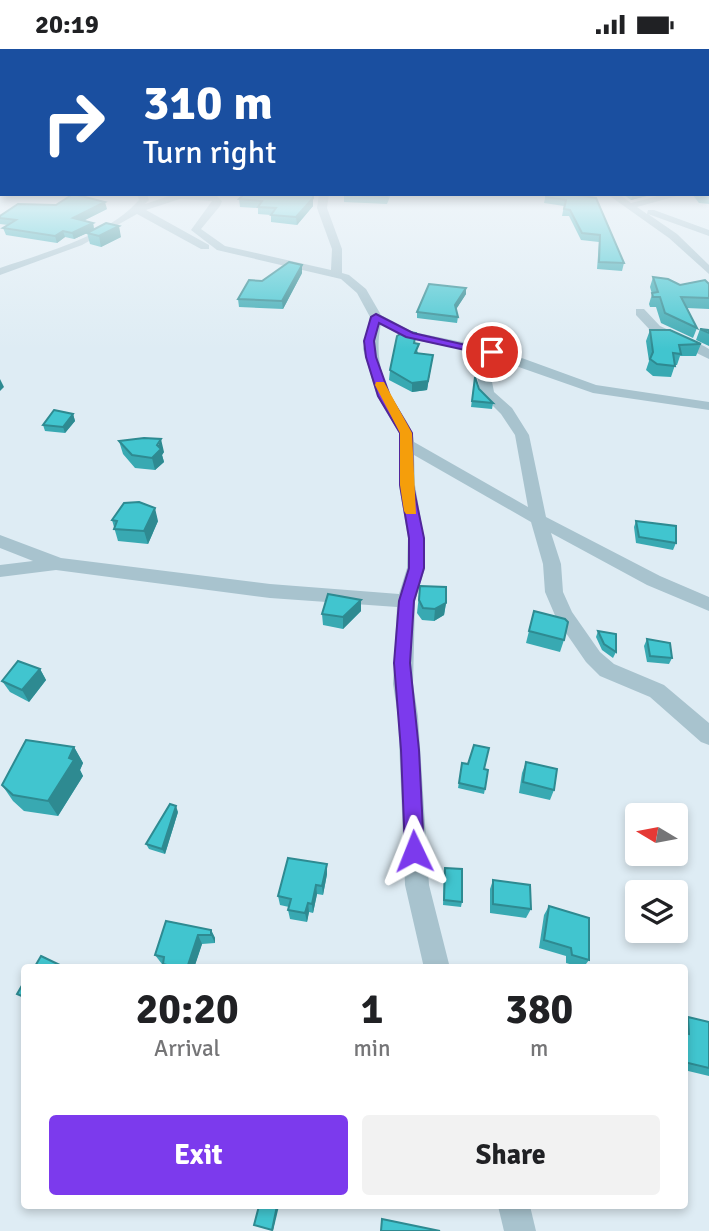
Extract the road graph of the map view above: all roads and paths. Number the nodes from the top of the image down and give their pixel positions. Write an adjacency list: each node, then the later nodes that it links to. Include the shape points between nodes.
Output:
1 (79, 239): 8 (street)
2 (191, 239): 6 (street)
3 (208, 239): 6 (street)
4 (333, 239): 11 (street)
5 (676, 239): 9 (street)
6 (220, 248): 11 (street)
7 (9, 256): 8 (street)
8 (45, 256): 10 (street)
9 (709, 271)
10 (0, 272)
11 (336, 274): 13 (street, via 362,291)
12 (640, 312): 15 (street, via 656,331)
13 (376, 317): 14 (street, via 409,335); 17 (street, via 369,341 371,357)
14 (470, 348): 16 (street, via 593,389); 18 (street, via 481,361 487,393 507,411 522,435)
15 (709, 355)
16 (709, 406)
17 (407, 444): 18 (street); 22 (street, via 407,485 417,554)
18 (539, 522): 23 (street, via 667,588); 24 (street, via 552,565 554,592 593,657 607,670 657,691)
19 (0, 541): 20 (street)
20 (56, 563): 21 (street); 22 (street, via 232,587)
21 (0, 571)
22 (406, 601): 25 (street, via 402,663 417,885)
23 (709, 604)
24 (709, 736)
25 (436, 964)
26 (515, 1209): 27 (street)
27 (520, 1231)

